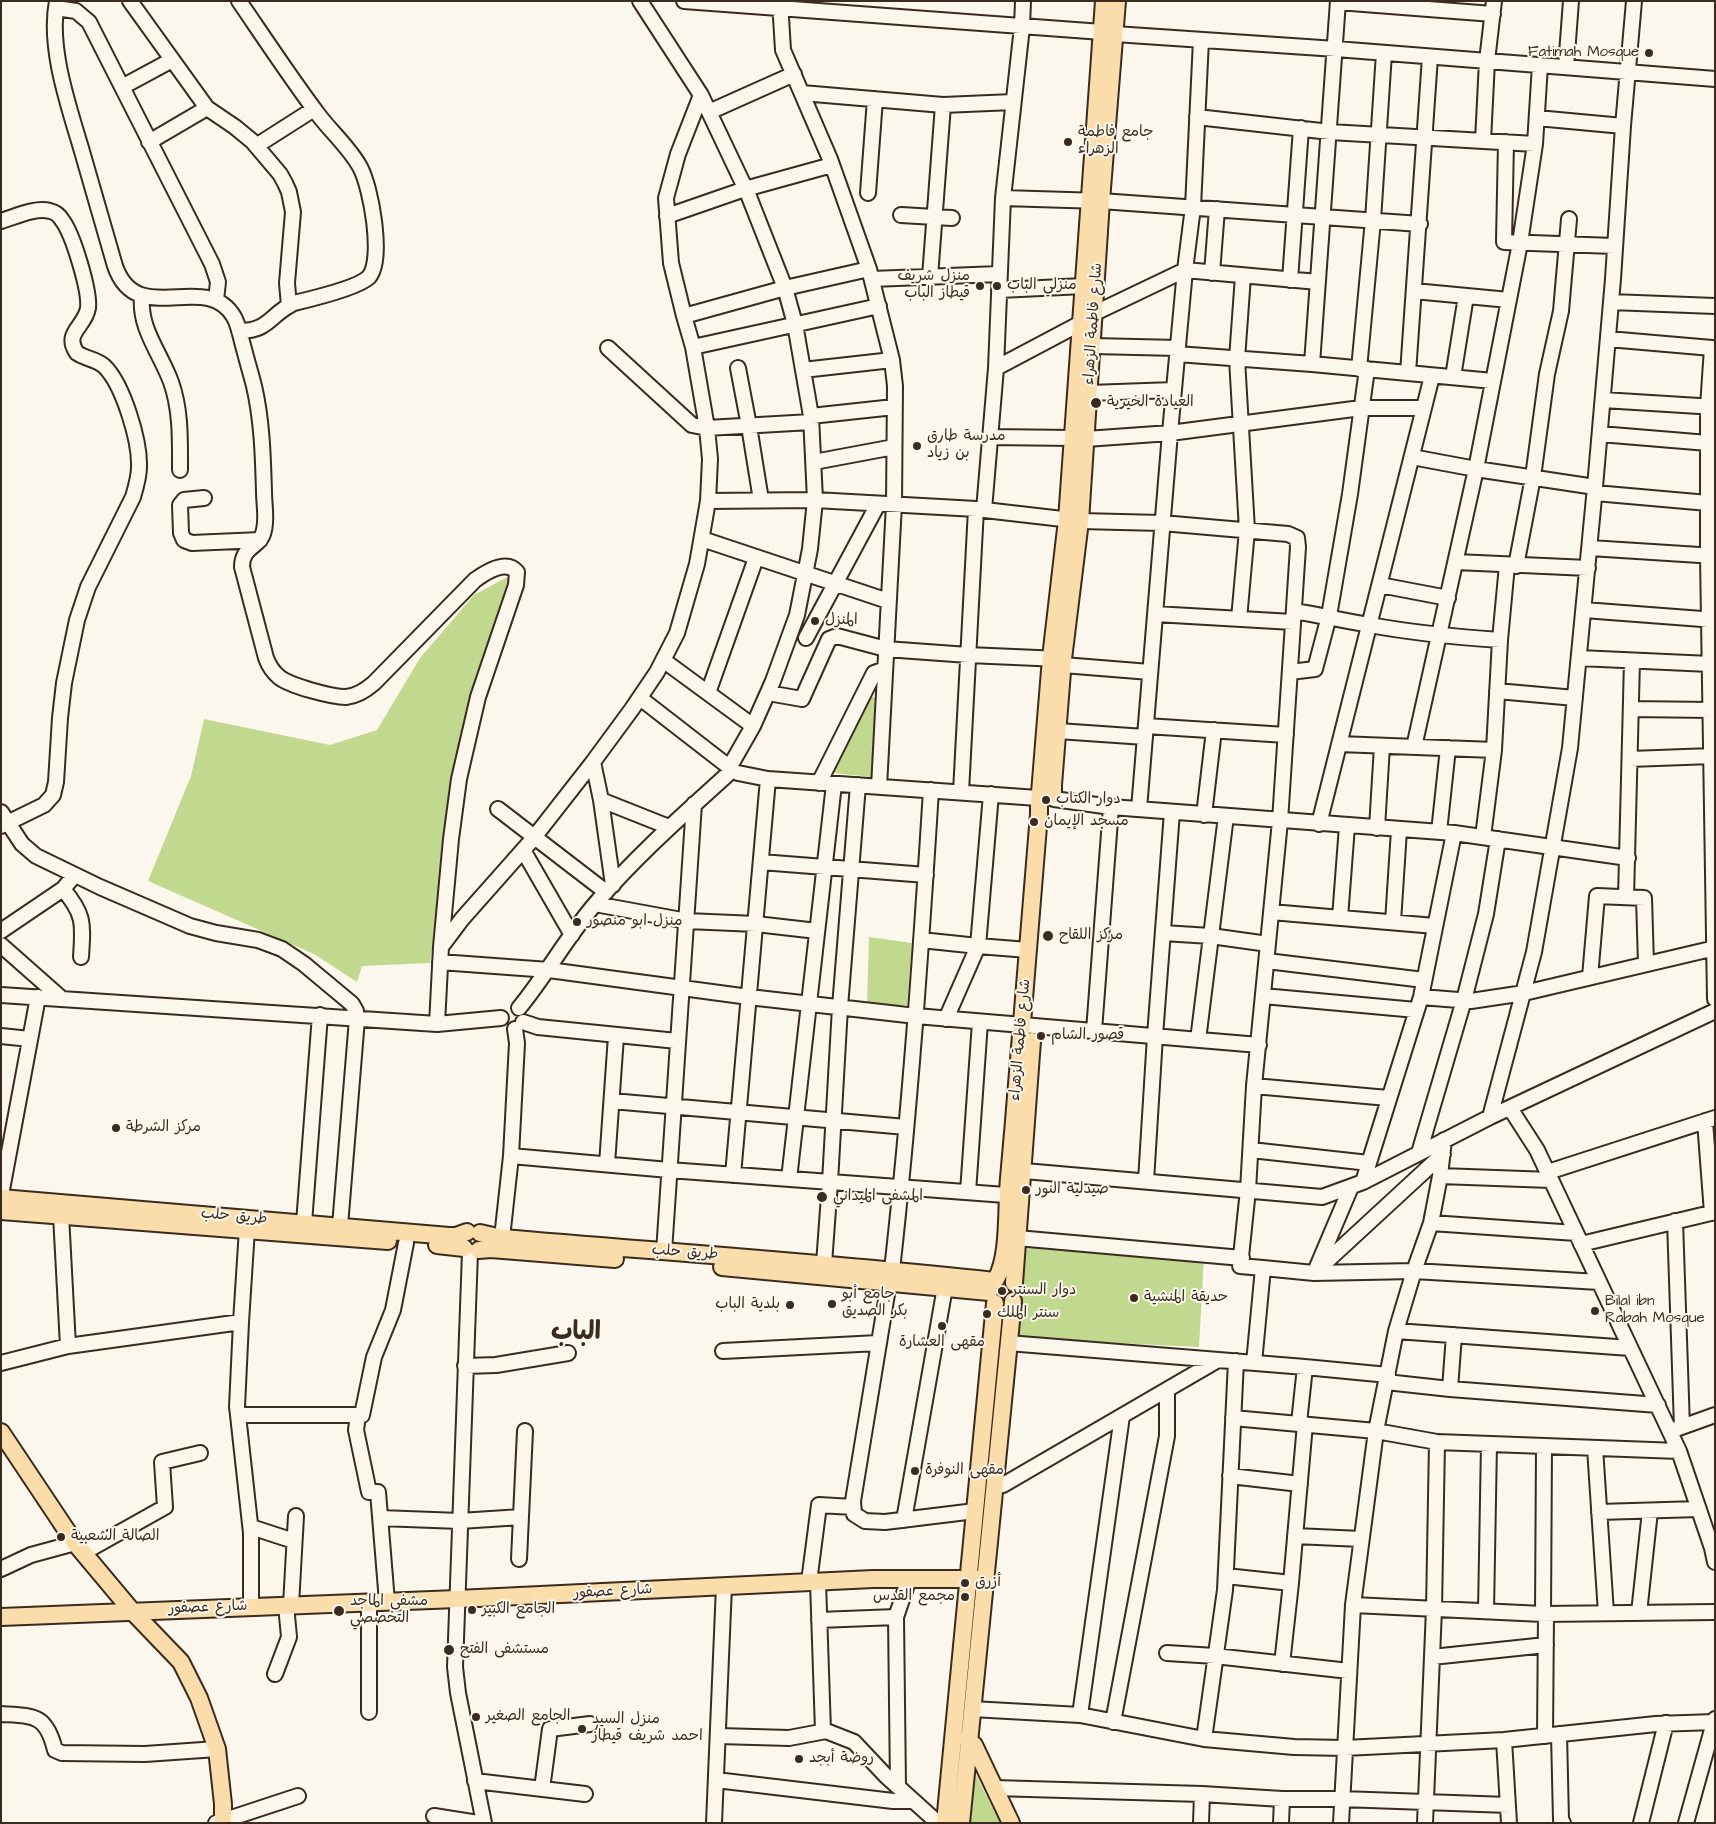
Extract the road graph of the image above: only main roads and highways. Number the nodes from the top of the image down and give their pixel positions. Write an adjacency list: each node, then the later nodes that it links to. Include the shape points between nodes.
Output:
1 (1104, 1): 3 (main road, شارع فاطمة الزهراء)
2 (1117, 1): 3 (main road, شارع فاطمة الزهراء)
3 (1109, 27): 4 (main road, شارع فاطمة الزهراء)
4 (1095, 201): 5 (main road, شارع فاطمة الزهراء, via 1081,323); 5 (main road, شارع فاطمة الزهراء, via 1093,346 1089,394)
5 (1080, 438): 6 (main road, شارع فاطمة الزهراء)
6 (1059, 661): 7 (main road, شارع فاطمة الزهراء); 7 (main road, شارع فاطمة الزهراء, via 1058,731)
7 (1046, 798): 8 (main road, شارع فاطمة الزهراء, via 1048,815); 8 (main road, شارع فاطمة الزهراء, via 1039,814 1028,950)
8 (1028, 1026): 10 (main road, شارع فاطمة الزهراء)
9 (1, 1196): 12 (main road, طريق حلب, via 456,1236)
10 (1014, 1196): 14 (main road, شارع فاطمة الزهراء, via 1017,1238); 15 (main road, شارع فاطمة الزهراء, via 1004,1259)
11 (1, 1211): 12 (main road, via 406,1243)
12 (472, 1243): 13 (main road, via 488,1249); 13 (main road, طريق حلب, via 502,1238 824,1264)
13 (890, 1276): 15 (main road); 15 (main road, via 945,1287)
14 (1014, 1283): 15 (main road, via 1007,1278); 16 (main road, شارع فاطمة الزهراء, via 1017,1292)
15 (993, 1289): 16 (main road, via 1006,1305); 18 (main road, شارع فاطمة الزهراء, via 976,1511)
16 (1013, 1301): 18 (main road, شارع فاطمة الزهراء, via 994,1486)
17 (1, 1432): 19 (main road, via 79,1548)
18 (977, 1579): 19 (main road, شارع عصفور, via 813,1582); 21 (main road); 22 (main road)
19 (132, 1611): 20 (main road, شارع عصفور); 23 (main road, via 181,1662 199,1698 217,1750 223,1804)
20 (1, 1617)
21 (955, 1727): 22 (main road); 24 (main road)
22 (969, 1741): 25 (main road); 26 (main road, via 974,1745)
23 (220, 1822)
24 (945, 1823)
25 (961, 1823)
26 (1011, 1823)

